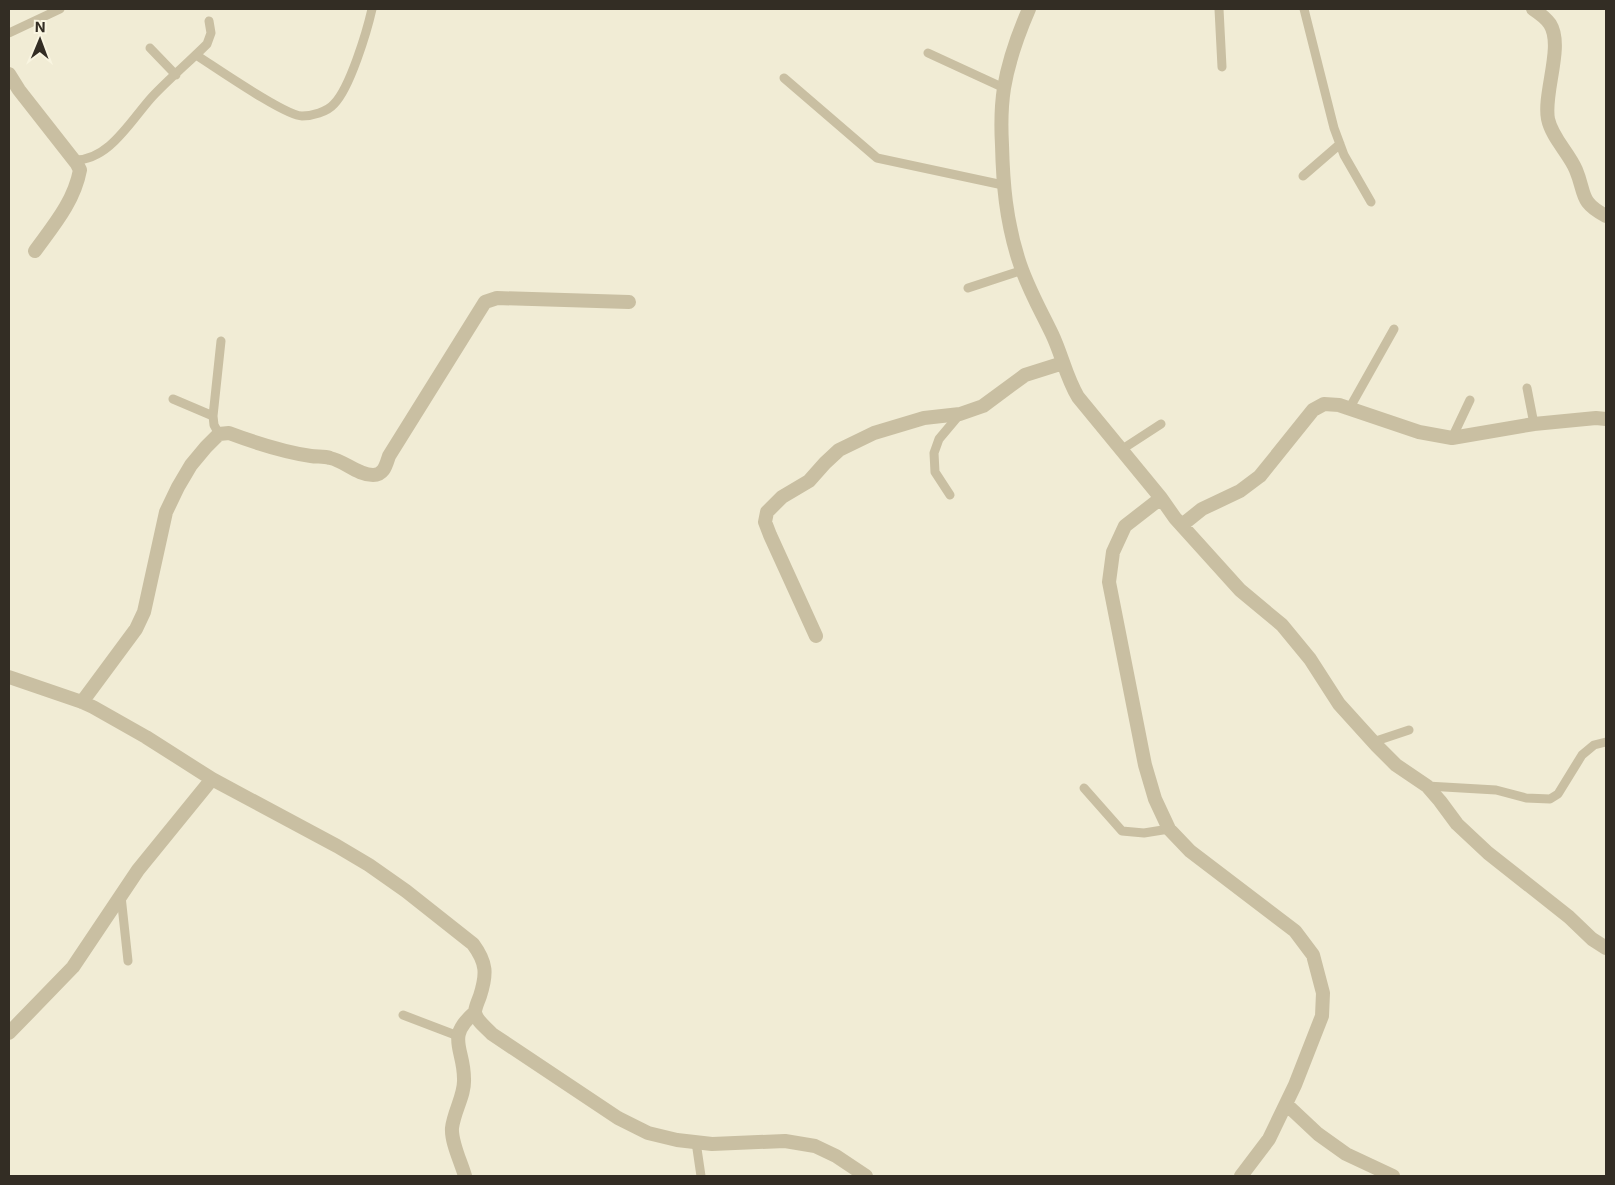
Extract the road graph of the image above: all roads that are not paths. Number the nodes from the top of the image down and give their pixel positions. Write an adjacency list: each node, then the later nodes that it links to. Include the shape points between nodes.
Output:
1 (60, 9): 8 (lane)
2 (372, 9): 11 (lane, via 345,87 334,105 321,112 301,116 282,109)
3 (1029, 9): 16 (street)
4 (1219, 9): 12 (lane)
5 (1304, 9): 17 (lane)
6 (1533, 9): 22 (street, via 1549,22 1555,39 1547,112 1550,129 1576,170 1587,201 1593,209)
7 (209, 21): 11 (lane, via 210,37)
8 (9, 33)
9 (150, 48): 14 (lane)
10 (928, 52): 16 (lane)
11 (196, 55): 14 (lane)
12 (1222, 67)
13 (9, 74): 18 (street)
14 (176, 75): 18 (lane, via 127,129 103,150 87,159)
15 (784, 78): 20 (lane, via 877,158)
16 (1004, 88): 20 (street)
17 (1340, 144): 19 (lane); 21 (lane)
18 (74, 160): 23 (street, via 80,170 70,200)
19 (1304, 176)
20 (1003, 185): 24 (street, via 1008,218)
21 (1371, 202)
22 (1606, 216)
23 (34, 251)
24 (1023, 270): 25 (lane); 29 (street)
25 (968, 288)
26 (629, 302): 39 (street, via 497,298 485,302 389,456 384,470 378,474 356,470 330,458 310,456 229,433)
27 (1394, 329): 33 (lane)
28 (221, 341): 35 (lane)
29 (1063, 363): 34 (street, via 1025,375 983,406); 41 (street, via 1069,383 1078,397)
30 (1527, 388): 38 (lane)
31 (173, 399): 35 (lane)
32 (1470, 400): 40 (lane)
33 (1349, 409): 40 (street, via 1419,432); 44 (street, via 1324,404 1313,410 1260,476 1240,491 1202,509)
34 (960, 414): 42 (lane, via 939,439 934,453 936,472); 45 (street, via 924,418 874,432 839,450 809,481 767,512 765,522 770,535)
35 (213, 416): 39 (lane)
36 (1606, 419): 38 (street)
37 (1161, 424): 41 (lane)
38 (1534, 424): 40 (street)
39 (218, 434): 47 (street, via 191,465 166,512 144,612 136,629)
40 (1452, 438)
41 (1121, 450): 43 (street)
42 (950, 495)
43 (1161, 498): 44 (street); 54 (street, via 1125,526 1113,552 1109,582 1145,765 1155,799)
44 (1182, 525): 49 (street, via 1240,590 1282,625 1310,659 1339,704)
45 (816, 636)
46 (9, 677): 47 (street)
47 (82, 702): 51 (street, via 146,737)
48 (1409, 730): 49 (lane)
49 (1373, 742): 52 (street, via 1396,765)
50 (1606, 742): 52 (lane, via 1594,745 1582,755 1558,794 1550,799 1526,798 1496,790)
51 (212, 780): 55 (street); 58 (street, via 369,865 473,944 485,968 485,982)
52 (1427, 786): 56 (street, via 1457,824 1488,853)
53 (1084, 788): 54 (lane, via 1122,831 1144,833)
54 (1169, 829): 62 (street, via 1190,851 1295,931 1313,955 1323,993 1322,1016)
55 (121, 893): 57 (lane); 60 (street, via 73,967)
56 (1606, 948)
57 (128, 961)
58 (475, 1012): 61 (street, via 465,1021); 63 (street, via 492,1034 618,1118 648,1133)
59 (403, 1015): 61 (lane)
60 (9, 1033)
61 (458, 1036): 64 (street, via 465,1080 452,1127)
62 (1286, 1104): 67 (street, via 1269,1139); 68 (street, via 1318,1134 1346,1154)
63 (696, 1142): 65 (lane); 66 (street, via 785,1141 815,1146)
64 (465, 1176)
65 (701, 1176)
66 (866, 1176)
67 (1241, 1176)
68 (1393, 1176)

